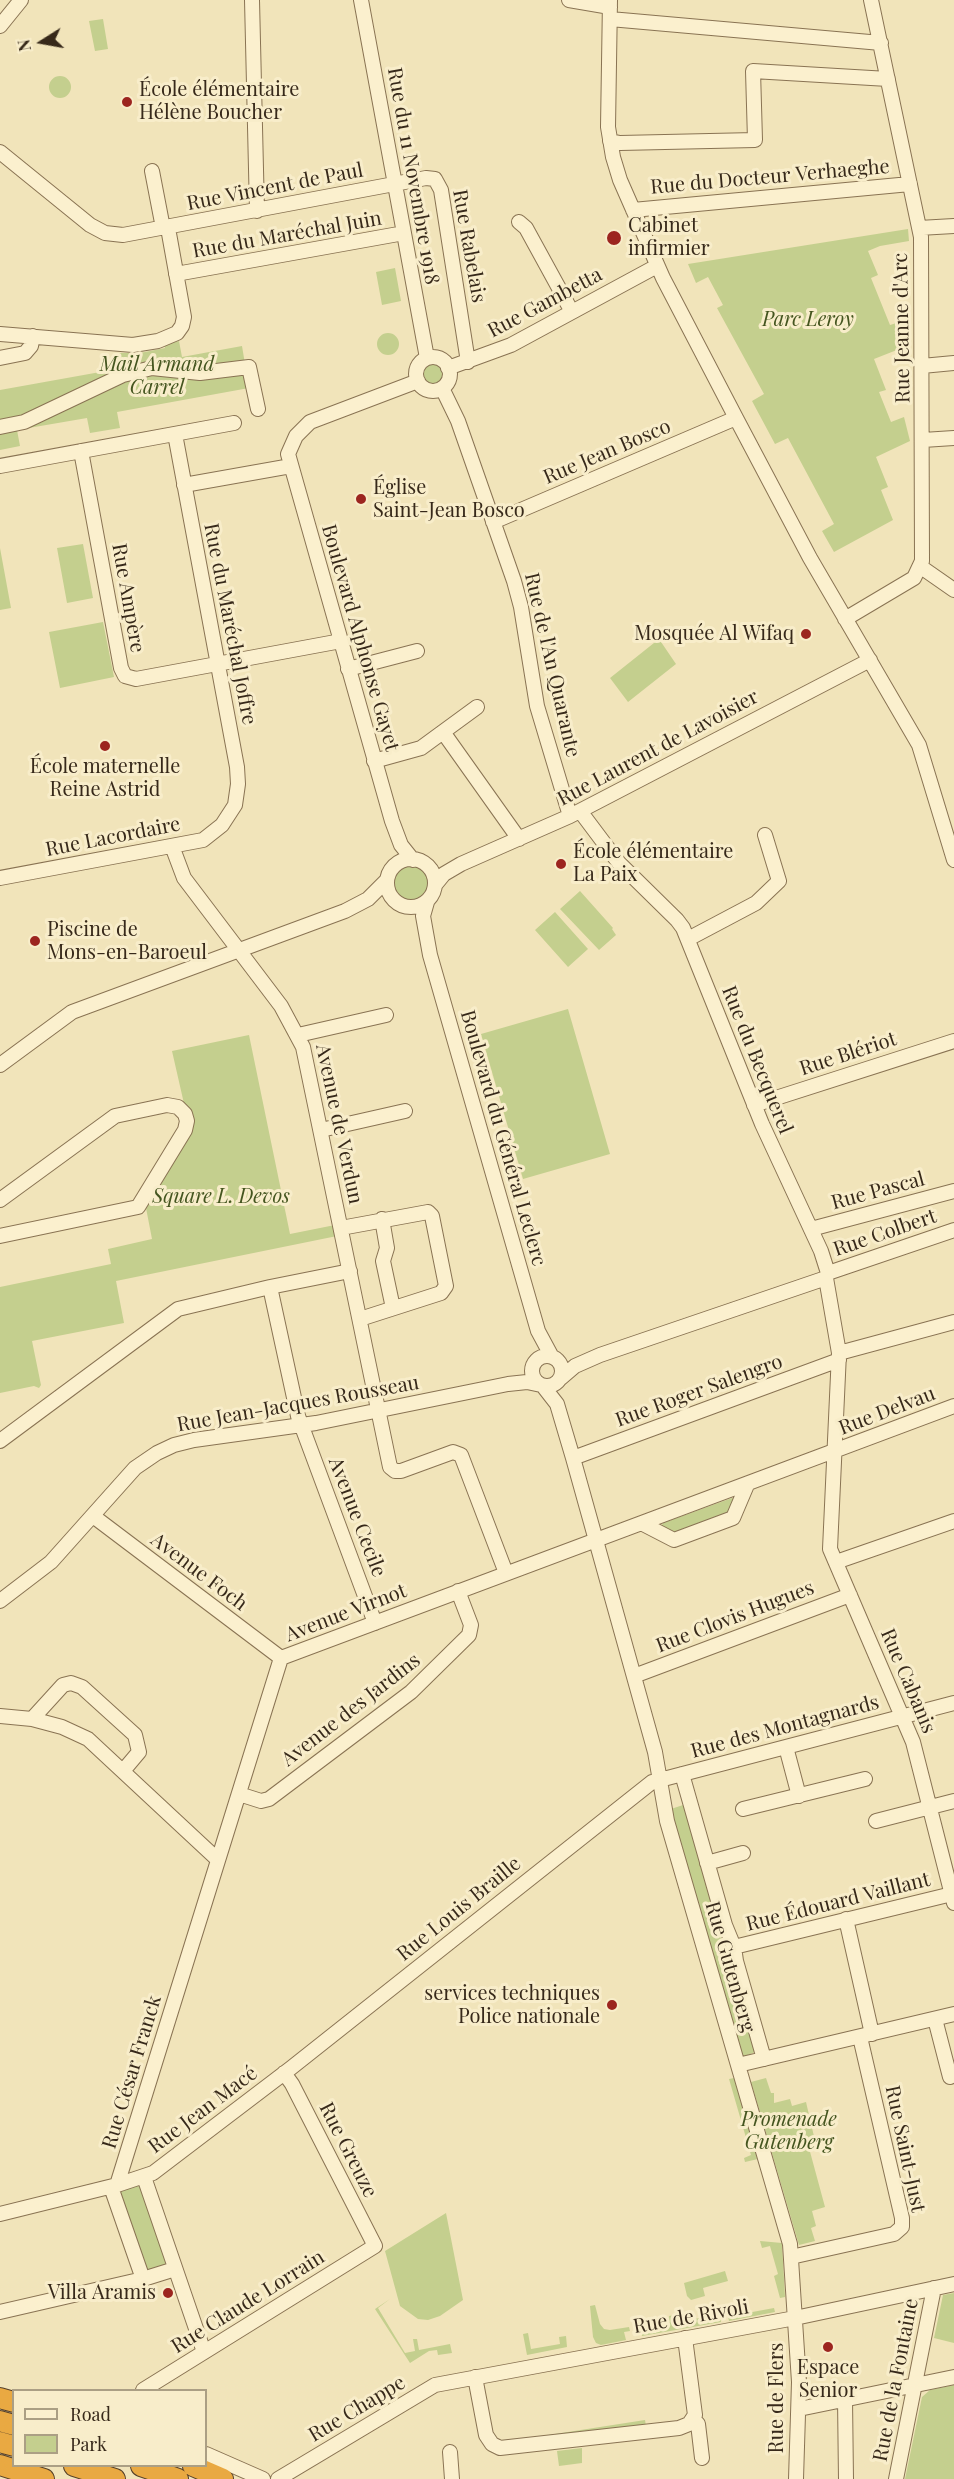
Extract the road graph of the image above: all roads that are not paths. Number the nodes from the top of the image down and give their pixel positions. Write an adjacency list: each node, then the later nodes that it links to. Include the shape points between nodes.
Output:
1 (21, 0): 7 (street)
2 (252, 0): 16 (street)
3 (361, 0): 13 (street, Rue du 11 Novembre 1918)
4 (569, 0): 6 (street)
5 (871, 0): 8 (street, Rue Jeanne d'Arc)
6 (610, 9): 8 (street); 10 (street)
7 (0, 26)
8 (881, 43): 9 (street, Rue Jeanne d'Arc)
9 (888, 79): 10 (street, via 753,71 755,140); 14 (street, Rue Jeanne d'Arc)
10 (610, 141): 15 (street, via 615,166)
11 (3, 160): 19 (street, Rue Vincent de Paul, via 99,231 123,235)
12 (152, 171): 19 (street, Rue Vincent de Paul)
13 (395, 184): 16 (street, Rue Vincent de Paul); 21 (street, Rue du 11 Novembre 1918); 29 (street, Rue Rabelais, via 435,178 440,184)
14 (910, 184): 15 (street, Rue du Docteur Verhaeghe); 20 (street, Rue Jeanne d'Arc)
15 (633, 210): 22 (street)
16 (257, 211): 19 (street, Rue Vincent de Paul)
17 (519, 222): 24 (street)
18 (954, 226): 20 (street)
19 (166, 228): 23 (street)
20 (919, 228): 31 (street, Rue Jeanne d'Arc)
21 (404, 233): 23 (street, Rue du Maréchal Juin); 28 (street, Rue du 11 Novembre 1918)
22 (657, 266): 24 (street, Rue Gambetta); 36 (street)
23 (176, 274): 26 (street, via 184,321 172,336 133,345)
24 (572, 312): 29 (street, Rue Gambetta, via 511,345)
25 (0, 334): 26 (street)
26 (33, 336): 27 (street, via 26,353)
27 (0, 358)
28 (427, 358): 32 (street, via 440,359); 33 (street, via 417,368)
29 (468, 362): 32 (street, Rue Gambetta)
30 (954, 363): 31 (street)
31 (922, 366): 41 (street, Rue Jeanne d'Arc)
32 (448, 368): 34 (street, via 448,380)
33 (418, 381): 34 (street, via 428,390); 44 (street, via 310,422 290,446)
34 (442, 388): 46 (street, Rue de l'An Quarante, via 458,421)
35 (258, 409): 38 (street, via 249,366 212,372 152,368 133,371 35,418)
36 (736, 418): 46 (street, Rue Jean Bosco); 49 (street)
37 (234, 423): 39 (street)
38 (0, 427)
39 (175, 434): 42 (street); 45 (street, Rue du Maréchal Joffre)
40 (954, 438): 41 (street)
41 (923, 440): 47 (street, Rue Jeanne d'Arc)
42 (81, 451): 43 (street); 53 (street, Rue Ampère, via 122,672 136,679)
43 (0, 466)
44 (291, 466): 45 (street); 50 (street, Boulevard Alphonse Gayet)
45 (184, 486): 53 (street, Rue du Maréchal Joffre)
46 (493, 522): 58 (street, Rue de l'An Quarante, via 519,599 537,706)
47 (921, 567): 48 (street); 49 (street, via 909,581)
48 (954, 590)
49 (845, 619): 52 (street)
50 (341, 641): 53 (street, Rue Ampère); 54 (street, Boulevard Alphonse Gayet)
51 (417, 651): 54 (street)
52 (870, 660): 58 (street, Rue Laurent de Lavoisier); 65 (street, via 924,755)
53 (217, 663): 59 (street, Rue du Maréchal Joffre, via 238,777 237,798)
54 (348, 669): 57 (street, Boulevard Alphonse Gayet)
55 (477, 707): 56 (street)
56 (443, 732): 57 (street, via 421,748); 62 (street)
57 (374, 762): 60 (street, Boulevard Alphonse Gayet)
58 (575, 814): 62 (street, Rue Laurent de Lavoisier); 73 (street, Rue du Becquerel, via 677,920)
59 (227, 819): 63 (street, Rue Lacordaire, via 203,840)
60 (392, 821): 64 (street, Boulevard Alphonse Gayet, via 401,845); 68 (street, Boulevard Alphonse Gayet, via 395,848)
61 (765, 835): 73 (street, via 779,881 756,903)
62 (519, 839): 66 (street, Rue Laurent de Lavoisier)
63 (172, 846): 69 (street, Rue Lacordaire); 74 (street, Avenue de Verdun, via 184,878)
64 (413, 860): 67 (street); 68 (street, via 404,860)
65 (954, 860)
66 (461, 864): 67 (street, Rue Laurent de Lavoisier); 70 (street, Rue Laurent de Lavoisier)
67 (428, 866): 70 (street)
68 (390, 874): 72 (street, via 389,894); 74 (street, via 368,899 355,906)
69 (0, 878)
70 (435, 885): 71 (street)
71 (427, 902): 72 (street, via 412,907); 75 (street, Boulevard du Général Leclerc, via 423,916)
72 (398, 904): 75 (street, Boulevard du Général Leclerc, via 414,919)
73 (688, 939): 80 (street, Rue du Becquerel)
74 (239, 951): 77 (street, Avenue de Verdun); 79 (street, via 72,1012)
75 (430, 956): 96 (street, Boulevard du Général Leclerc)
76 (386, 1015): 77 (street)
77 (298, 1035): 82 (street, Avenue de Verdun)
78 (954, 1041): 80 (street, Rue Blériot)
79 (0, 1065)
80 (754, 1106): 87 (street, Rue du Becquerel)
81 (405, 1111): 82 (street)
82 (321, 1130): 86 (street, Avenue de Verdun)
83 (954, 1191): 87 (street, Rue Pascal)
84 (0, 1200): 89 (street, via 115,1116 167,1105 178,1107 186,1117 185,1130 138,1207)
85 (382, 1220): 86 (street); 93 (street, via 387,1248 384,1261); 93 (street, via 425,1211 430,1214 446,1286 441,1293)
86 (341, 1228): 90 (street, Avenue de Verdun)
87 (811, 1229): 91 (street, Rue du Becquerel)
88 (954, 1230): 91 (street, Rue Colbert)
89 (4, 1235)
90 (350, 1271): 92 (street); 94 (street, Avenue de Verdun)
91 (827, 1275): 97 (street); 98 (street, Rue du Becquerel)
92 (270, 1287): 107 (street, Avenue Cecile); 108 (street, via 174,1312)
93 (393, 1308): 94 (street)
94 (360, 1319): 106 (street, Avenue de Verdun)
95 (954, 1322): 98 (street, Rue Roger Salengro)
96 (538, 1331): 99 (street, Boulevard du Général Leclerc); 100 (street, Boulevard du Général Leclerc)
97 (600, 1355): 99 (street, via 570,1360); 101 (street, via 575,1366)
98 (839, 1356): 109 (street, Rue du Becquerel); 110 (street, Rue Roger Salengro)
99 (553, 1358): 100 (street, via 544,1357); 101 (street, via 562,1368)
100 (536, 1362): 102 (street, via 534,1377); 103 (street, Rue Jean-Jacques Rousseau)
101 (560, 1380): 102 (street, via 551,1386); 105 (street)
102 (542, 1385): 103 (street, Rue Jean-Jacques Rousseau, via 523,1382); 105 (street)
103 (484, 1389): 106 (street, Rue Jean-Jacques Rousseau)
104 (954, 1406): 109 (street, Rue Delvau)
105 (559, 1409): 110 (street)
106 (379, 1410): 107 (street, Rue Jean-Jacques Rousseau); 117 (street, Avenue de Verdun, via 393,1470 404,1470 453,1452 461,1455)
107 (301, 1425): 112 (street, Rue Jean-Jacques Rousseau, via 174,1445 135,1468); 121 (street, Avenue Cecile)
108 (0, 1441)
109 (835, 1452): 111 (street, Rue Delvau); 116 (street, Rue du Becquerel)
110 (573, 1458): 115 (street)
111 (747, 1485): 114 (street, Avenue Virnot); 114 (street, via 733,1518 674,1540)
112 (93, 1516): 120 (street, Rue Jean-Jacques Rousseau, via 45,1568); 122 (street, Avenue Foch)
113 (954, 1521): 116 (street)
114 (643, 1524): 115 (street, Avenue Virnot)
115 (596, 1541): 117 (street, Avenue Virnot); 123 (street, Rue Gutenberg)
116 (833, 1556): 119 (street, Rue Cabanis)
117 (506, 1573): 118 (street, Avenue Virnot)
118 (458, 1591): 121 (street, Avenue Virnot); 133 (street, Avenue des Jardins, via 471,1625 470,1635 411,1692 269,1799 261,1801)
119 (850, 1595): 123 (street, Rue Clovis Hugues); 126 (street, Rue Cabanis)
120 (0, 1601)
121 (375, 1623): 122 (street, Avenue Virnot)
122 (281, 1658): 133 (street, Avenue Virnot)
123 (634, 1676): 131 (street, Rue Gutenberg)
124 (954, 1703): 126 (street, Rue des Montagnards)
125 (0, 1716): 127 (street)
126 (902, 1716): 128 (street, Rue des Montagnards); 136 (street, Rue Cabanis, via 916,1750)
127 (32, 1719): 129 (street, via 80,1734); 129 (street, via 63,1685 82,1686 135,1735 139,1752)
128 (786, 1747): 130 (street, Rue des Montagnards); 134 (street)
129 (123, 1772): 140 (street)
130 (682, 1774): 131 (street, Rue des Montagnards); 141 (street, Rue Gutenberg)
131 (660, 1779): 150 (street, Rue Gutenberg, via 667,1821); 151 (street, Rue Louis Braille, via 637,1792)
132 (865, 1779): 134 (street)
133 (239, 1794): 140 (street, Avenue Virnot)
134 (799, 1796): 137 (street)
135 (954, 1802): 136 (street)
136 (931, 1807): 138 (street); 142 (street, Rue Cabanis)
137 (743, 1809)
138 (876, 1821)
139 (743, 1853): 141 (street)
140 (218, 1860): 145 (street, Avenue Virnot)
141 (707, 1863): 144 (street, Rue Gutenberg)
142 (953, 1899): 143 (street, Rue Édouard Vaillant)
143 (846, 1918): 144 (street, Rue Édouard Vaillant); 148 (street)
144 (734, 1947): 149 (street, Rue Gutenberg)
145 (183, 1970): 154 (street, Rue César Franck)
146 (954, 2014): 147 (street)
147 (935, 2019): 148 (street); 152 (street)
148 (866, 2036): 149 (street); 157 (street, Rue Saint-Just, via 902,2227 894,2234)
149 (764, 2059): 150 (street)
150 (738, 2065): 157 (street, Rue Gutenberg)
151 (284, 2073): 153 (street, Rue Jean Macé); 156 (street, Rue Greuze)
152 (950, 2077)
153 (144, 2178): 154 (street); 158 (street)
154 (114, 2186): 155 (street); 159 (street)
155 (0, 2214)
156 (375, 2246): 165 (street, Rue Claude Lorrain)
157 (791, 2256): 163 (street, Rue Gutenberg)
158 (176, 2269): 159 (street); 165 (street)
159 (142, 2279): 162 (street)
160 (954, 2284): 161 (street, Rue de Rivoli)
161 (934, 2288): 163 (street, Rue de Rivoli); 169 (street, Rue de la Fontaine)
162 (0, 2312)
163 (795, 2318): 164 (street, Rue de Rivoli); 172 (street, Rue de Flers)
164 (685, 2338): 166 (street, Rue de Rivoli); 173 (street)
165 (204, 2352): 170 (street, Rue Claude Lorrain)
166 (475, 2377): 168 (street, Rue de Rivoli); 173 (street, via 486,2435 500,2448 679,2428)
167 (954, 2377): 169 (street)
168 (435, 2385): 181 (street, Rue Chappe)
169 (916, 2385): 171 (street); 191 (street, Rue de la Fontaine)
170 (146, 2389)
171 (845, 2399): 172 (street); 190 (street)
172 (799, 2409): 189 (street, Rue de Flers)
173 (693, 2419): 176 (street, via 698,2424)
174 (450, 2452): 188 (street)
175 (207, 2454): 186 (street)
176 (702, 2458)
177 (0, 2465): 182 (highway)
178 (77, 2467): 183 (highway)
179 (144, 2467): 184 (highway)
180 (195, 2467): 185 (highway)
181 (302, 2473): 187 (street, Rue Chappe)
182 (44, 2479)
183 (115, 2479)
184 (178, 2479)
185 (223, 2479)
186 (263, 2479)
187 (278, 2479)
188 (452, 2479)
189 (796, 2479)
190 (846, 2479)
191 (896, 2479)

